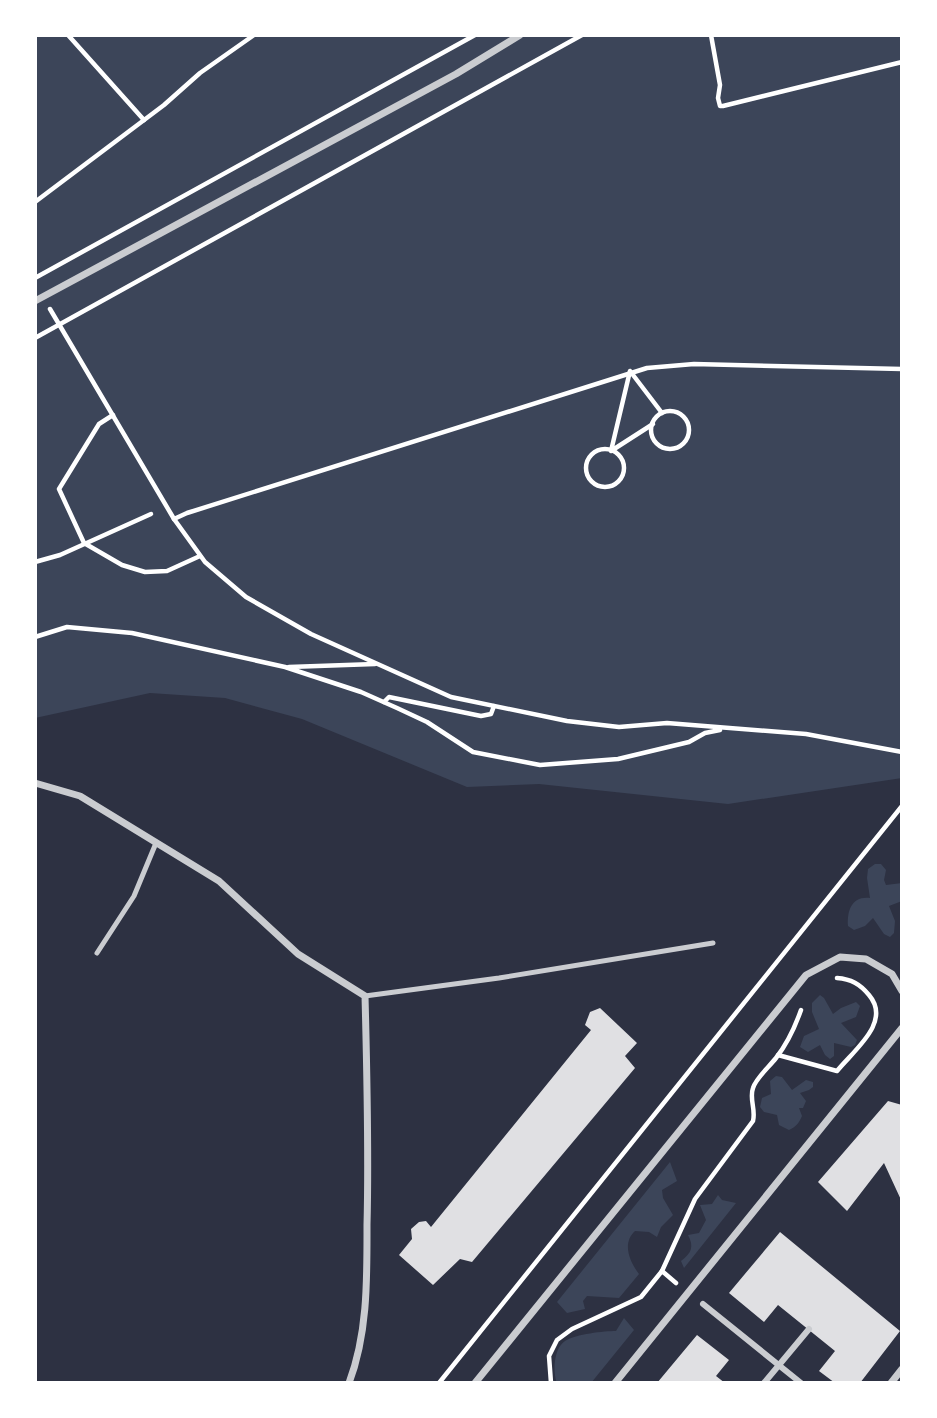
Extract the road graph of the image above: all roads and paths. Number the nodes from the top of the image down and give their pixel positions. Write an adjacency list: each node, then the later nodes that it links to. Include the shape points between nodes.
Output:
1 (68, 35): 8 (path)
2 (254, 35): 8 (path)
3 (475, 35): 10 (path)
4 (520, 35): 11 (street, via 456,74)
5 (582, 35): 12 (path)
6 (711, 35): 7 (path, via 720,106)
7 (902, 62)
8 (144, 120): 9 (path)
9 (35, 202)
10 (35, 278)
11 (39, 298): 12 (path)
12 (60, 325): 13 (path); 17 (path)
13 (35, 338)
14 (902, 369): 15 (path, via 694,364)
15 (630, 371): 16 (path); 19 (path); 21 (path)
16 (662, 413): 18 (path); 18 (path, via 675,412 686,418 689,430 684,442 673,448 661,446 653,437)
17 (113, 415): 21 (path); 22 (path, via 99,424 59,489)
18 (653, 424): 19 (path)
19 (611, 450): 19 (path, via 621,458 621,477 611,486 598,486 589,479 587,462 594,453)
20 (151, 514): 22 (path)
21 (174, 519): 23 (path)
22 (84, 542): 23 (path, via 122,565 145,572 167,572); 24 (path)
23 (200, 556): 26 (path, via 246,597 311,635)
24 (35, 562)
25 (35, 637): 27 (path, via 67,627 132,633)
26 (377, 663): 27 (path); 29 (path, via 435,691)
27 (285, 667): 28 (path)
28 (384, 702): 29 (path, via 392,698 481,716 491,714); 30 (path, via 427,722 473,752 540,765 618,759)
29 (494, 706): 30 (path, via 619,727 667,723)
30 (725, 729): 31 (path, via 806,734)
31 (902, 752)
32 (35, 783): 34 (street, via 80,796)
33 (902, 806): 50 (path)
34 (156, 844): 36 (lane, via 134,896); 39 (street, via 219,881 298,954)
35 (713, 943): 39 (lane)
36 (97, 953)
37 (828, 981): 42 (path, via 838,977 863,988 878,1012 875,1026 836,1071)
38 (902, 991): 51 (street, via 892,974 866,959 840,957 806,975)
39 (366, 996): 49 (street, via 366,1295 359,1357)
40 (803, 1002): 42 (path)
41 (902, 1028): 53 (street)
42 (778, 1055): 43 (path, via 753,1086 753,1121 695,1199)
43 (662, 1271): 44 (path); 52 (path, via 641,1297 557,1340 549,1356)
44 (680, 1286)
45 (703, 1304): 47 (street)
46 (809, 1329): 47 (street)
47 (779, 1365): 54 (street); 55 (street)
48 (902, 1369): 56 (street)
49 (349, 1383)
50 (439, 1383)
51 (475, 1383)
52 (551, 1383)
53 (615, 1383)
54 (764, 1383)
55 (801, 1383)
56 (891, 1383)

